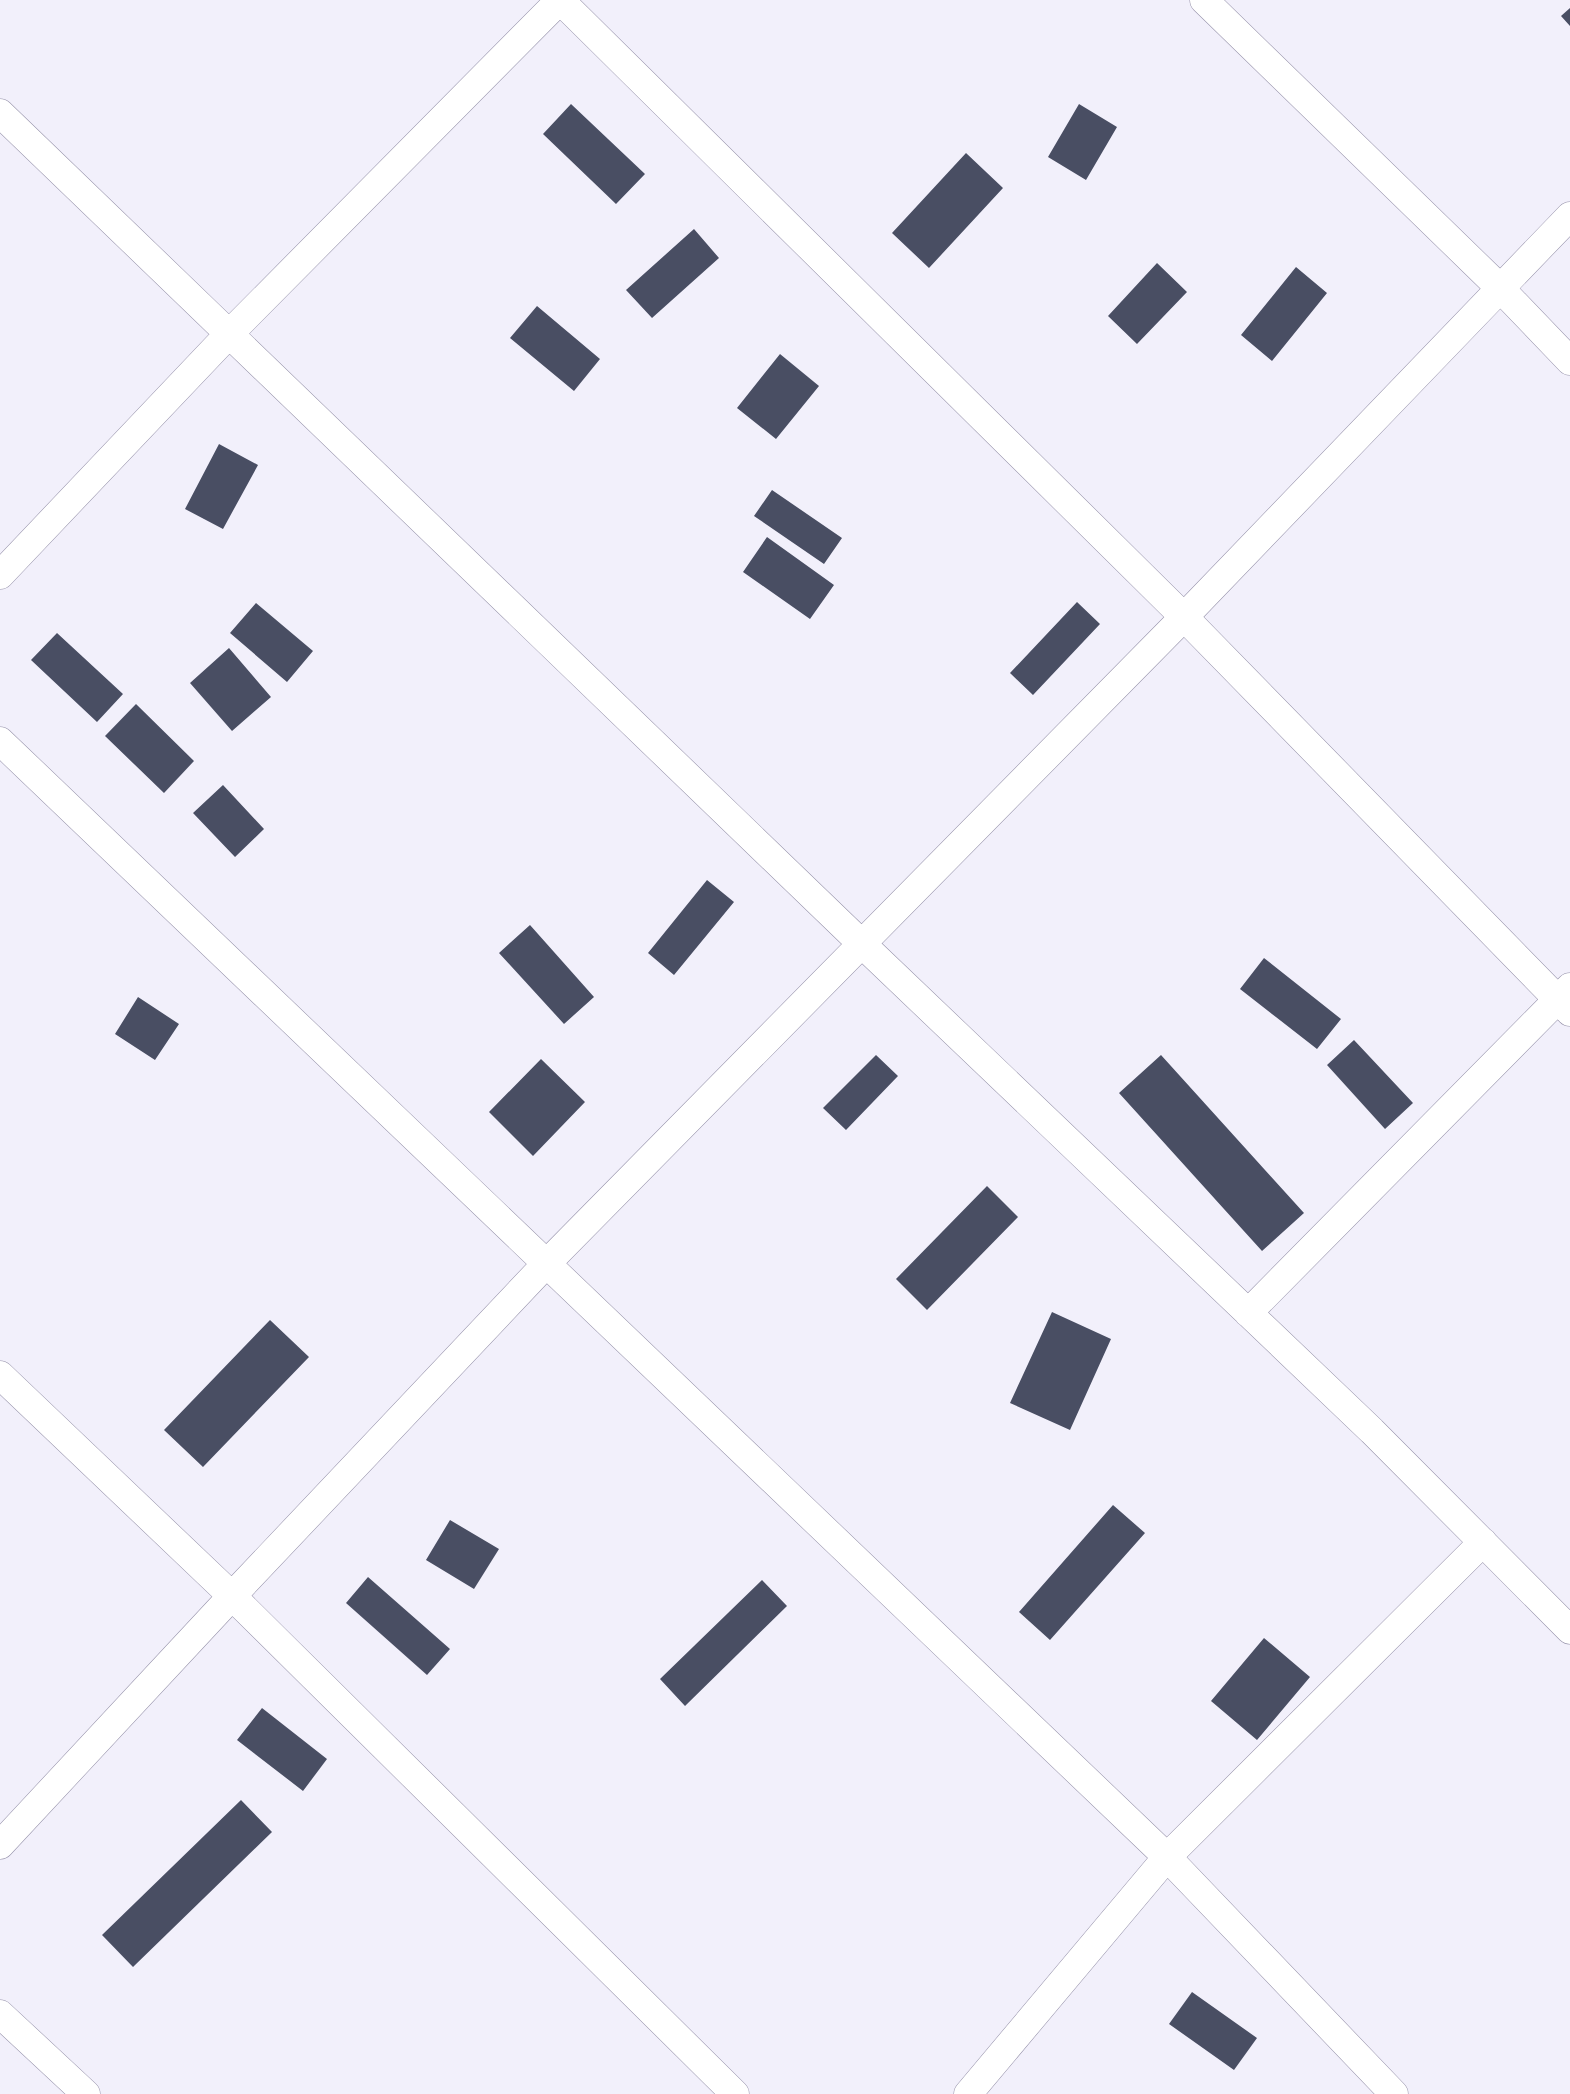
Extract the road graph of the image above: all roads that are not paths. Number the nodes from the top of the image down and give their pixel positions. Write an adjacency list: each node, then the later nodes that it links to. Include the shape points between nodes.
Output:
1 (560, 0): 6 (street); 9 (street)
2 (1204, 0): 5 (street)
3 (0, 113): 6 (street)
4 (1570, 216): 5 (street)
5 (1500, 288): 7 (street); 9 (street)
6 (230, 334): 8 (street); 11 (street)
7 (1570, 361)
8 (0, 575)
9 (1184, 617): 11 (street); 12 (street)
10 (0, 741): 13 (street)
11 (862, 944): 13 (street); 14 (street)
12 (1566, 1000): 14 (street)
13 (546, 1264): 17 (street); 20 (street)
14 (1248, 1314): 16 (street)
15 (0, 1375): 17 (street)
16 (1483, 1542): 18 (street); 20 (street)
17 (232, 1596): 19 (street); 23 (street)
18 (1570, 1630)
19 (0, 1845)
20 (1167, 1857): 24 (street); 25 (street)
21 (0, 2014): 22 (street)
22 (86, 2094)
23 (735, 2094)
24 (968, 2094)
25 (1394, 2094)

